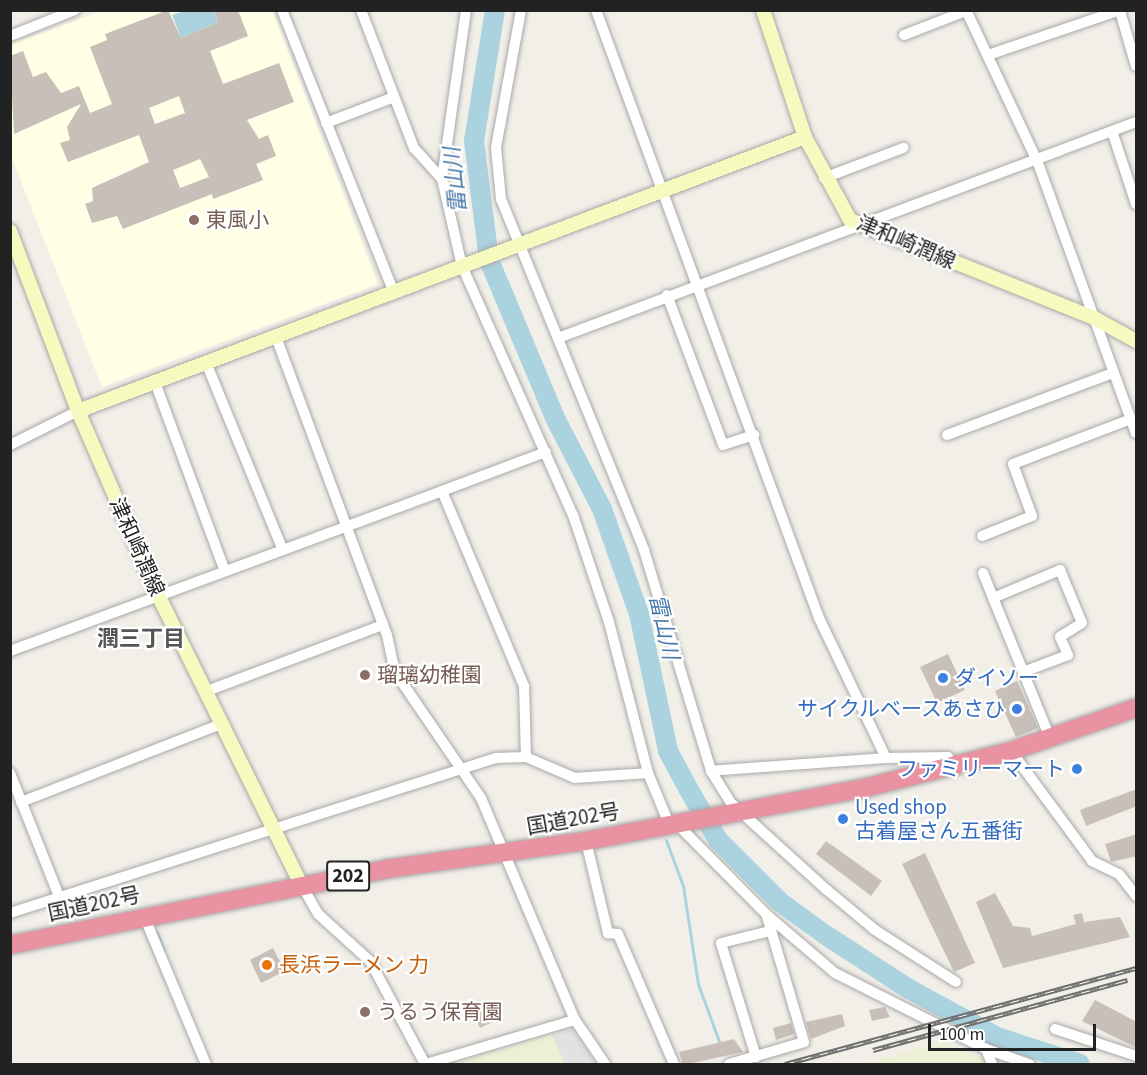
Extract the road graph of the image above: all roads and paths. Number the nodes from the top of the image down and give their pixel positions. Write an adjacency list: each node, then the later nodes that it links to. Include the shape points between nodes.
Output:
1 (75, 10): 11 (street)
2 (282, 10): 16 (street)
3 (361, 10): 14 (street)
4 (466, 10): 22 (street)
5 (521, 10): 27 (street, via 496,148 501,199)
6 (596, 10): 23 (street)
7 (763, 10): 18 (main road, 津和崎潤線)
8 (966, 11): 10 (street); 12 (street)
9 (1120, 11): 12 (street); 13 (street)
10 (904, 35)
11 (10, 36)
12 (988, 55): 20 (street)
13 (1137, 66)
14 (394, 97): 16 (street); 22 (street, via 414,148)
15 (1137, 122): 17 (street)
16 (326, 123): 30 (street)
17 (1112, 131): 20 (street); 24 (street)
18 (805, 137): 21 (main road, 津和崎潤線); 23 (main road)
19 (903, 148): 21 (street)
20 (1038, 163): 25 (street); 32 (street)
21 (824, 178): 25 (main road, 津和崎潤線, via 850,220)
22 (442, 179): 28 (street)
23 (663, 189): 27 (main road); 29 (street)
24 (1137, 204)
25 (860, 226): 29 (street); 32 (main road, 津和崎潤線)
26 (12, 237): 39 (main road, 津和崎潤線)
27 (517, 245): 28 (main road); 34 (street)
28 (462, 266): 30 (main road); 45 (street)
29 (699, 282): 31 (street); 42 (street)
30 (394, 293): 33 (main road)
31 (667, 295): 34 (street); 42 (street, via 723,445)
32 (1096, 319): 35 (main road, 津和崎潤線); 37 (street)
33 (276, 337): 36 (main road); 47 (street)
34 (558, 338): 66 (street, via 644,550)
35 (1137, 341)
36 (207, 365): 38 (main road); 49 (street)
37 (1113, 373): 40 (street); 43 (street)
38 (156, 386): 39 (main road); 50 (street)
39 (78, 411): 44 (street); 52 (main road, 津和崎潤線)
40 (1131, 419): 41 (street); 48 (street, via 1013,464 1032,516)
41 (1137, 434)
42 (754, 435): 63 (street, via 819,618)
43 (947, 435)
44 (10, 445)
45 (546, 452): 46 (street); 68 (street, via 592,569)
46 (442, 491): 47 (street); 62 (street, via 524,686)
47 (349, 528): 49 (street); 54 (street)
48 (982, 536)
49 (283, 550): 50 (street)
50 (224, 569): 52 (street)
51 (983, 573): 53 (street)
52 (158, 595): 55 (street); 57 (main road, 津和崎潤線)
53 (993, 598): 56 (street); 56 (street, via 1060,570 1082,623 1060,637 1068,655)
54 (383, 625): 57 (street); 65 (street, via 395,672)
55 (10, 651)
56 (1023, 672): 60 (street)
57 (207, 691): 59 (main road, 津和崎潤線)
58 (1137, 708): 60 (highway, 国道202号 / 202)
59 (221, 724): 69 (street); 72 (main road, 津和崎潤線)
60 (1050, 738): 61 (highway, 国道202号 / 202)
61 (1011, 751): 64 (highway, 国道202号 / 202); 77 (street, via 1092,861 1119,874)
62 (526, 757): 65 (street); 68 (street, via 576,778)
63 (886, 758): 64 (street, via 948,757); 66 (street)
64 (952, 767): 70 (highway, 国道202号 / 202)
65 (457, 768): 72 (street); 74 (street, via 481,798)
66 (711, 771): 70 (street, via 732,804)
67 (10, 773): 69 (street)
68 (648, 774): 71 (street)
69 (21, 802): 76 (street)
70 (745, 812): 71 (highway, 国道202号 / 202); 83 (street, via 875,930)
71 (679, 824): 73 (highway, 国道202号 / 202); 79 (street)
72 (273, 830): 75 (main road, 津和崎潤線); 76 (street)
73 (586, 841): 74 (highway, 国道202号 / 202); 92 (street, via 608,933 618,934)
74 (506, 854): 75 (highway, 国道202号 / 202); 84 (street)
75 (302, 886): 80 (highway, 国道202号 / 202); 90 (street, via 318,914 370,961)
76 (59, 896): 78 (street)
77 (1137, 896)
78 (10, 913)
79 (767, 915): 81 (street); 86 (street, via 835,973)
80 (144, 916): 82 (highway, 国道202号 / 202); 89 (street)
81 (770, 931): 88 (street, via 804,1042); 88 (street, via 721,943)
82 (10, 945)
83 (956, 982)
84 (575, 1020): 90 (street); 91 (street)
85 (1055, 1029): 87 (street)
86 (986, 1049): 94 (street); 95 (street)
87 (1137, 1056)
88 (756, 1057): 93 (street)
89 (206, 1065)
90 (425, 1065)
91 (605, 1065)
92 (674, 1065)
93 (729, 1065)
94 (992, 1065)
95 (1029, 1065)

